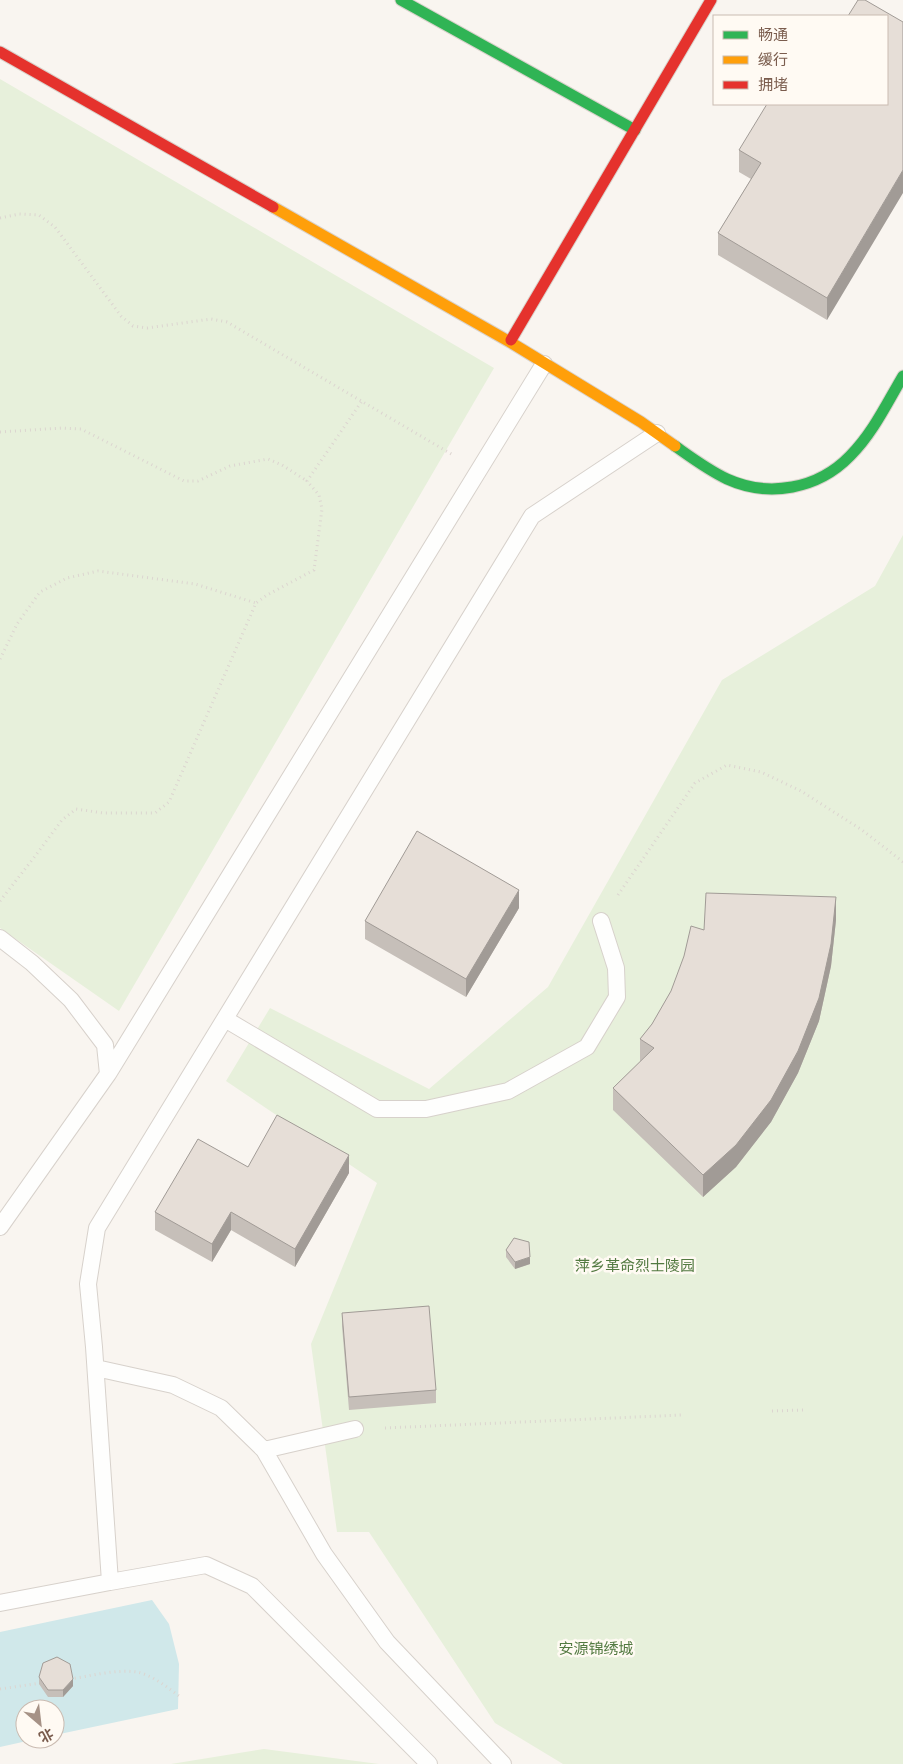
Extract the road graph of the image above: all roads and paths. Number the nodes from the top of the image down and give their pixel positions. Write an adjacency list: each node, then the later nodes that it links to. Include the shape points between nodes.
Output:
1 (401, 0): 4 (street)
2 (711, 0): 4 (street)
3 (0, 52): 6 (street)
4 (635, 130): 6 (street)
5 (0, 218): 9 (path, via 19,214 39,215 55,227 121,316 133,326 147,328 211,319 226,322)
6 (510, 342): 7 (street)
7 (544, 364): 11 (street); 12 (lane)
8 (903, 376): 11 (street, via 863,441 847,460 828,475 805,484 780,489 740,484 721,476)
9 (362, 401): 12 (path); 13 (path)
10 (0, 432): 13 (path, via 81,429 184,481 198,481 230,466 268,459)
11 (658, 433): 20 (lane, via 532,516)
12 (479, 470): 21 (lane)
13 (307, 481): 14 (path, via 319,495 322,509 314,570)
14 (256, 603): 15 (path, via 195,584 98,571 67,578 40,592 17,624); 17 (path, via 169,802 155,813 76,810 62,820)
15 (0, 659)
16 (903, 862): 18 (path, via 862,830 801,791 761,772 728,765 695,783)
17 (0, 901)
18 (601, 921): 20 (lane, via 616,968 617,997 587,1047 508,1091 426,1109 377,1109)
19 (0, 938): 21 (lane, via 71,1000 106,1044)
20 (225, 1019): 23 (lane, via 97,1228 88,1284)
21 (108, 1074): 22 (lane)
22 (0, 1227)
23 (96, 1368): 28 (lane, via 173,1385 221,1408); 29 (lane)
24 (803, 1410): 25 (path)
25 (772, 1411)
26 (682, 1415): 27 (path)
27 (356, 1429): 28 (lane)
28 (264, 1450): 36 (lane, via 324,1554 387,1642)
29 (110, 1582): 30 (lane); 35 (lane, via 206,1565 252,1586)
30 (0, 1603)
31 (68, 1679): 34 (path, via 139,1672)
32 (48, 1682): 33 (path)
33 (0, 1689)
34 (179, 1696)
35 (429, 1764)
36 (503, 1764)

